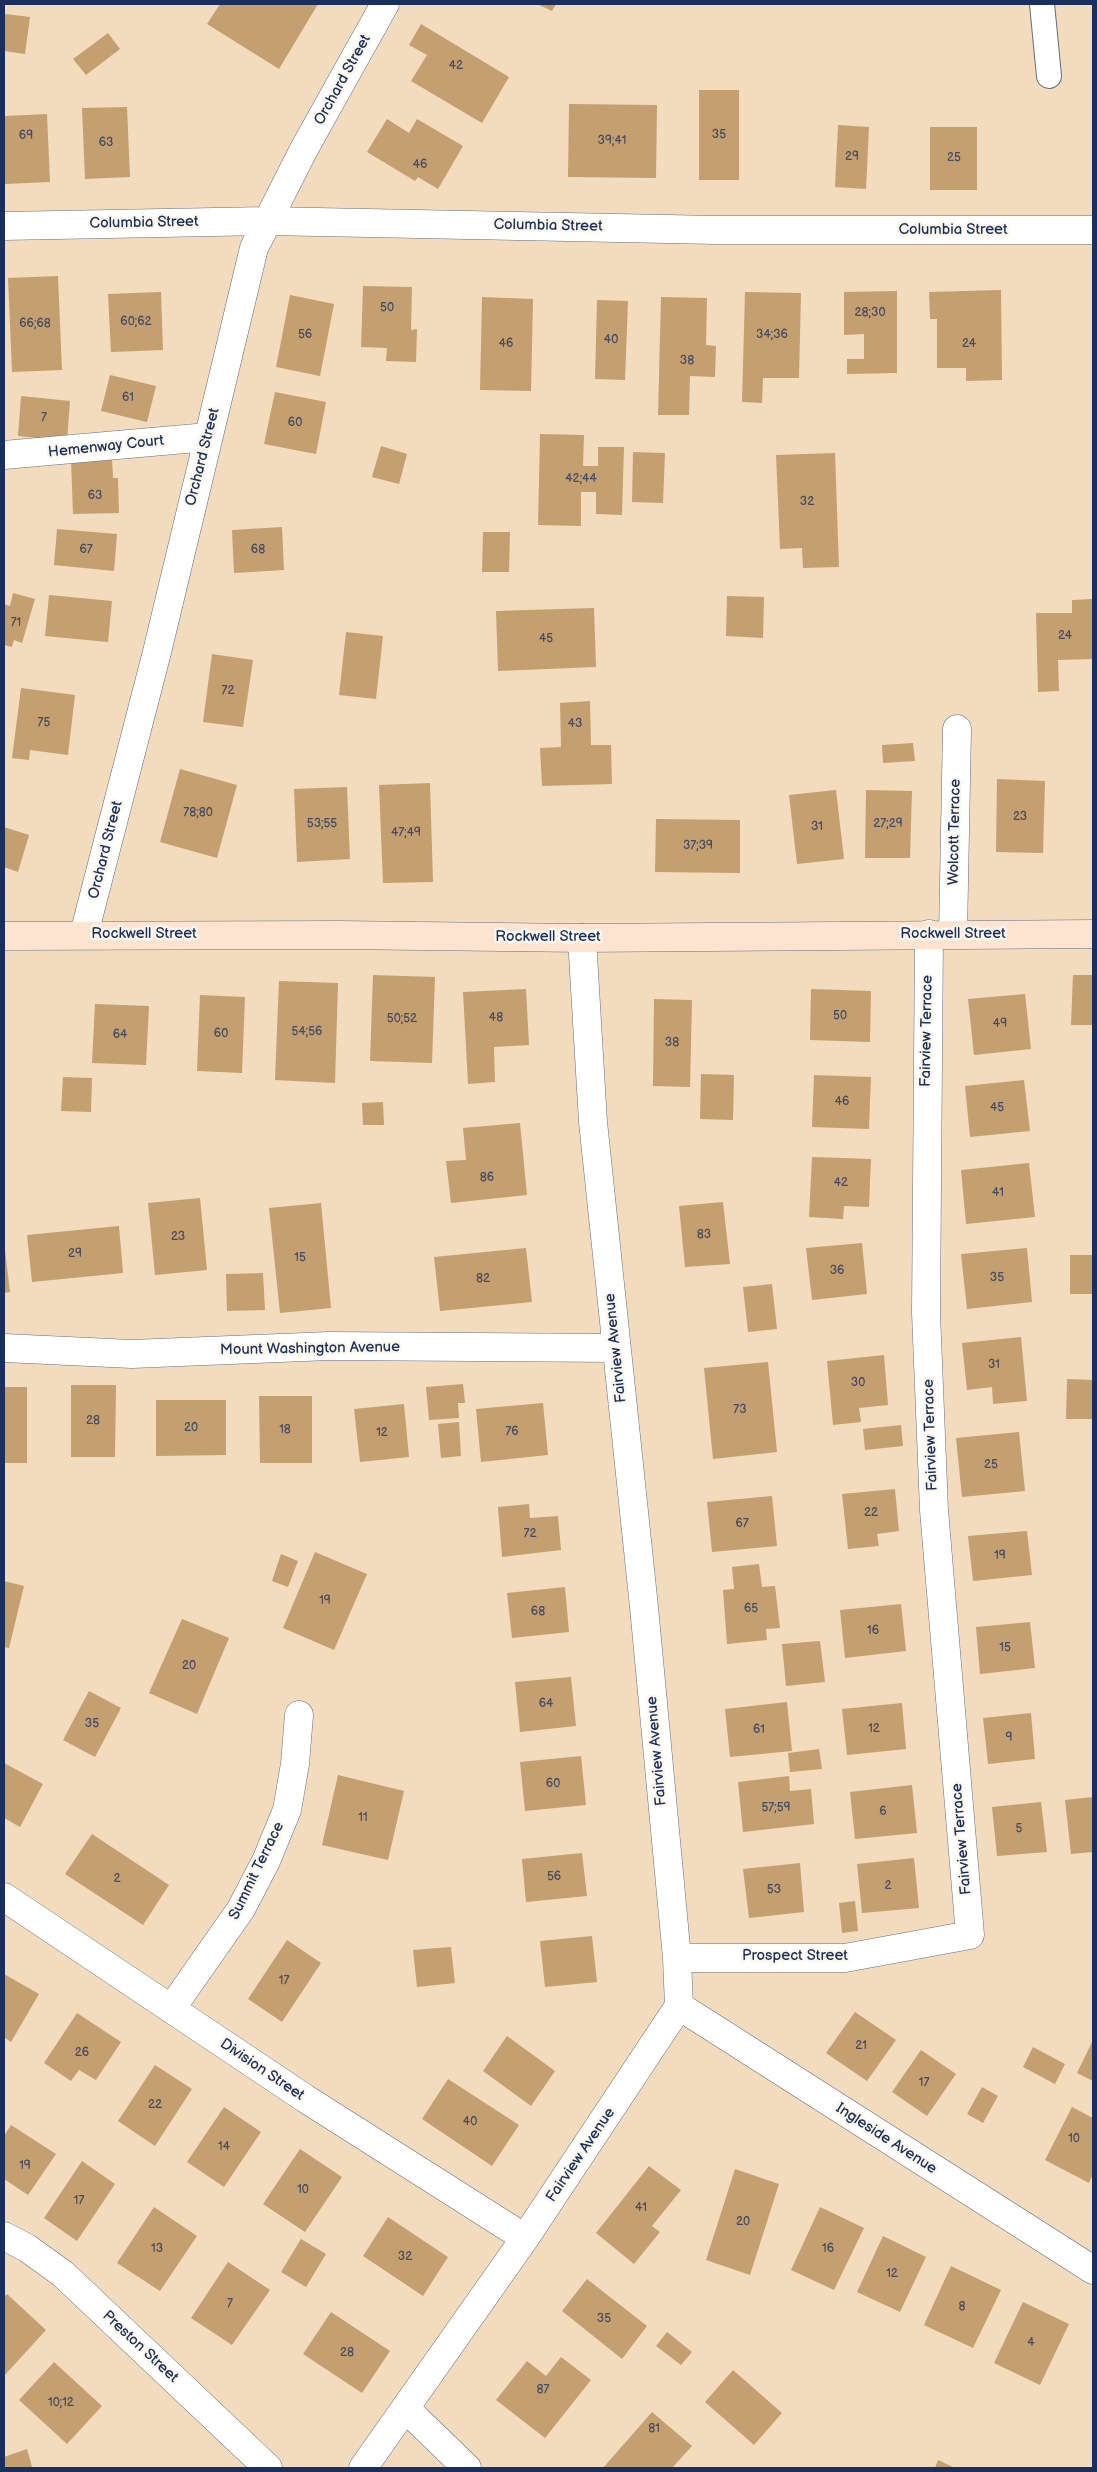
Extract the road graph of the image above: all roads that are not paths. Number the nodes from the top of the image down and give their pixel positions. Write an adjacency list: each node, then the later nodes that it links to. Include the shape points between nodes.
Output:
1 (385, 4): 4 (street, Orchard Street)
2 (1042, 4): 3 (lane)
3 (1049, 76)
4 (267, 221): 5 (street, Columbia Street); 6 (street, Columbia Street, via 727,230); 7 (street, Orchard Street, via 254,248)
5 (4, 226)
6 (1093, 230)
7 (208, 437): 8 (street, Hemenway Court); 10 (street, Orchard Street, via 157,652)
8 (4, 455)
9 (957, 729): 11 (street, Wolcott Terrace)
10 (84, 934): 13 (street, Rockwell Street); 14 (street, Rockwell Street)
11 (941, 934): 12 (street, Rockwell Street); 14 (street, Rockwell Street); 19 (street, Fairview Terrace, via 926,1313 934,1510)
12 (1093, 934)
13 (4, 936)
14 (582, 938): 16 (street, Fairview Avenue, via 593,1122)
15 (4, 1348): 16 (street, Mount Washington Avenue, via 132,1354 329,1346)
16 (616, 1348): 20 (street, Fairview Avenue)
17 (299, 1715): 22 (street, Summit Terrace, via 287,1810 266,1861 241,1909)
18 (4, 1897): 22 (street, Division Street)
19 (970, 1935): 20 (street, Prospect Street, via 844,1958)
20 (677, 1958): 21 (street, Fairview Avenue)
21 (679, 2006): 24 (street, Fairview Avenue); 25 (street, Ingleside Avenue)
22 (171, 2009): 24 (street, Division Street)
23 (4, 2236): 27 (street, Preston Street, via 63,2274)
24 (525, 2238): 26 (street, Fairview Avenue)
25 (1093, 2270)
26 (406, 2409): 28 (street, Fairview Avenue); 29 (street)
27 (268, 2468)
28 (363, 2468)
29 (467, 2468)

